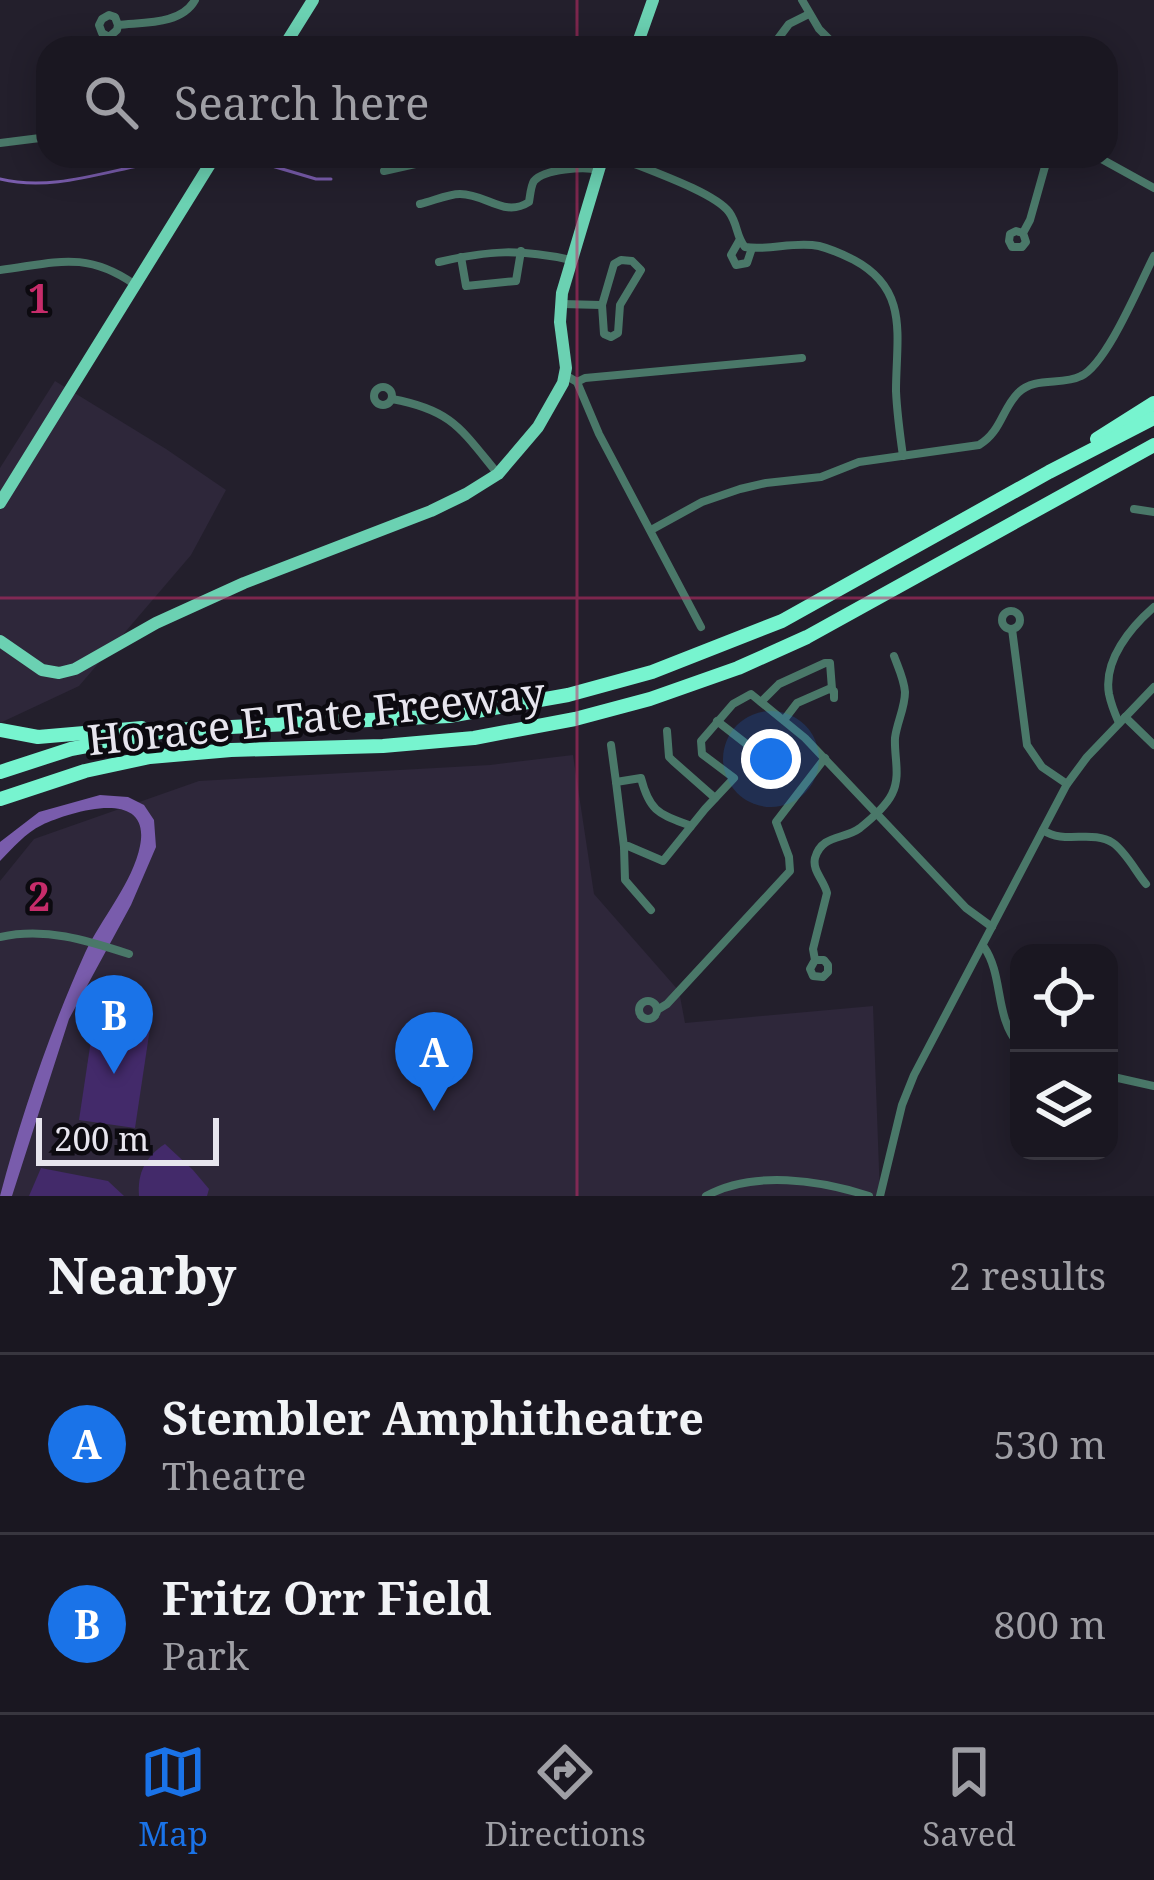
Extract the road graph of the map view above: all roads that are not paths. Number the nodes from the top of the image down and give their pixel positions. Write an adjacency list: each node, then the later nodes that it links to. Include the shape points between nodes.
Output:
1 (195, 0): 6 (street, via 176,18)
2 (309, 0): 7 (main road)
3 (653, 0): 8 (main road)
4 (802, 0): 5 (street)
5 (808, 14): 9 (street); 10 (street)
6 (118, 25)
7 (286, 36)
8 (640, 36)
9 (780, 36)
10 (825, 36)
11 (36, 138): 12 (street)
12 (0, 142)
13 (204, 168): 31 (main road)
14 (398, 168): 19 (street)
15 (600, 168): 21 (street, via 540,176 522,207 459,194); 28 (main road)
16 (642, 168): 23 (street, via 718,201)
17 (1045, 168): 22 (street)
18 (1118, 168): 20 (street)
19 (384, 171)
20 (1154, 188)
21 (420, 204)
22 (1023, 233)
23 (739, 241): 24 (street); 24 (street, via 731,255 736,265 747,263)
24 (752, 248): 40 (street, via 826,248 884,283 897,317)
25 (521, 251): 27 (street); 27 (street, via 517,281 466,286); 28 (street)
26 (1154, 256): 40 (street, via 1092,368 1019,392 980,445)
27 (461, 257): 29 (street)
28 (571, 260): 32 (main road)
29 (440, 262)
30 (0, 270): 31 (street, via 88,261)
31 (132, 283): 45 (main road); 46 (main road)
32 (561, 304): 33 (street); 35 (main road)
33 (602, 305): 33 (street, via 614,264 632,261 641,270 611,337)
34 (802, 358): 35 (street)
35 (571, 378): 43 (main road); 49 (street)
36 (392, 399): 43 (street, via 447,417)
37 (1154, 403): 42 (highway)
38 (1154, 418): 42 (highway, Horace E Tate Freeway)
39 (1154, 446): 44 (highway, Horace E Tate Freeway)
40 (903, 456): 49 (street, via 729,491)
41 (1154, 458): 44 (highway)
42 (1049, 472): 61 (highway, Horace E Tate Freeway, via 782,621 652,673 449,716)
43 (498, 473): 53 (main road, via 430,511 156,623 67,671 42,670)
44 (1090, 482): 71 (highway, Horace E Tate Freeway, via 807,637 650,699 536,728 434,742 150,757)
45 (0, 489)
46 (0, 502)
47 (1134, 509): 48 (street)
48 (1154, 512)
49 (651, 530): 51 (street)
50 (1154, 607): 58 (street, via 1129,631 1110,675 1109,695)
51 (701, 627)
52 (1012, 629): 69 (street, via 1028,745)
53 (0, 641)
54 (894, 656): 72 (street, via 905,693 897,780)
55 (1154, 687): 58 (street)
56 (761, 702): 57 (street); 57 (street, via 779,684 830,664 833,694 797,703); 59 (street, via 751,694)
57 (784, 720): 66 (street)
58 (1122, 720): 64 (street); 69 (street)
59 (717, 721): 65 (street); 70 (street, via 701,741 702,754 734,778)
60 (0, 730): 61 (highway, via 38,737)
61 (171, 730): 67 (highway, Horace E Tate Freeway)
62 (667, 731): 70 (street, via 669,757)
63 (610, 745): 68 (street)
64 (1154, 745)
65 (758, 753)
66 (825, 758): 72 (street); 83 (street, via 776,822 790,871)
67 (0, 772)
68 (616, 782): 73 (street, via 641,778 658,813); 75 (street)
69 (1067, 784): 74 (street)
70 (715, 798): 73 (street)
71 (0, 799)
72 (875, 813): 78 (street); 82 (street, via 817,853 826,892)
73 (691, 826): 75 (street, via 663,861)
74 (1043, 830): 76 (street, via 1113,843); 78 (street)
75 (624, 847): 77 (street, via 625,880)
76 (1146, 884)
77 (651, 910)
78 (992, 927): 80 (street)
79 (0, 937): 81 (street, via 36,932)
80 (983, 946): 84 (street); 89 (street, via 906,1092)
81 (129, 954)
82 (814, 960)
83 (657, 1010)
84 (1010, 1033)
85 (1118, 1078): 86 (street)
86 (1154, 1086)
87 (706, 1196): 88 (street, via 754,1181)
88 (869, 1196)
89 (880, 1196)

